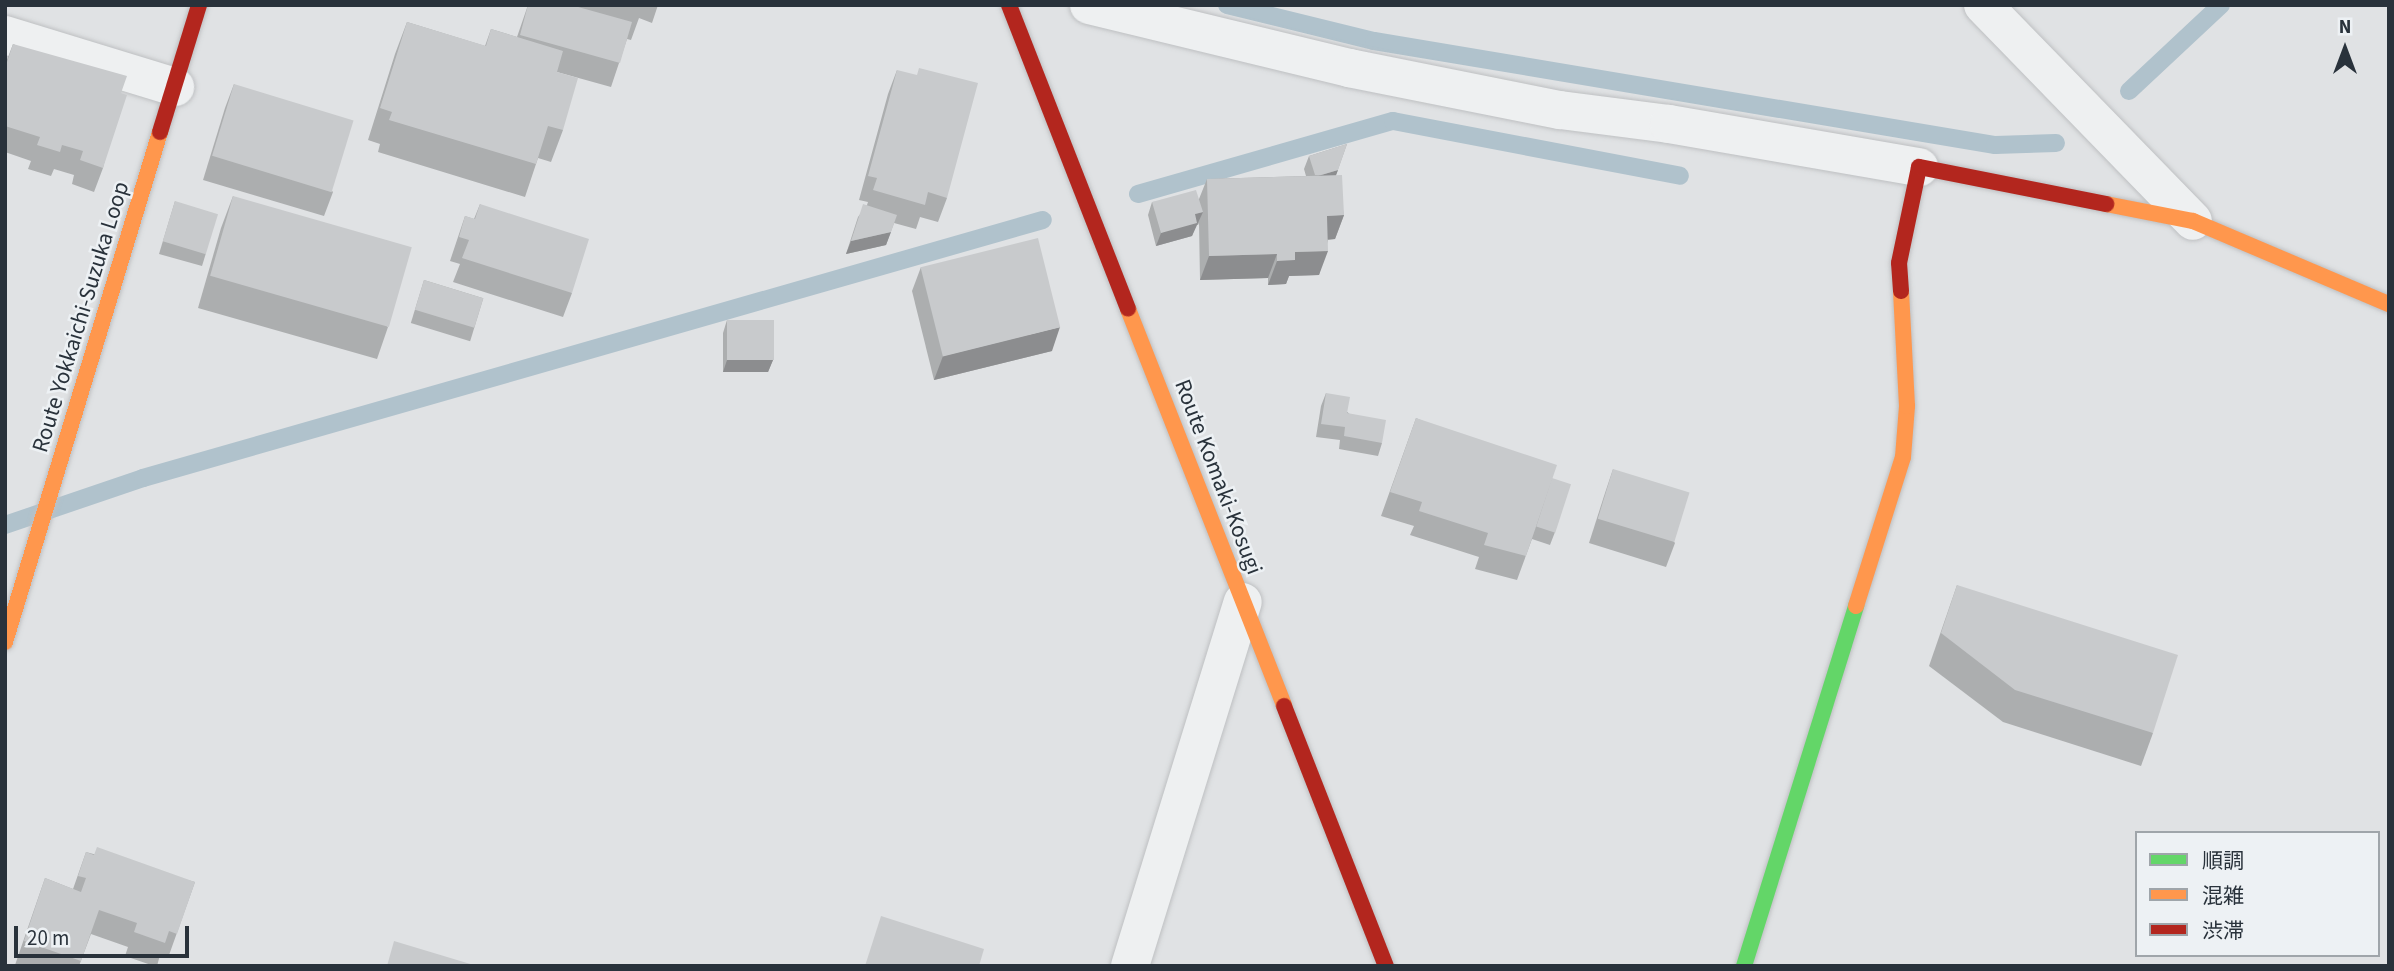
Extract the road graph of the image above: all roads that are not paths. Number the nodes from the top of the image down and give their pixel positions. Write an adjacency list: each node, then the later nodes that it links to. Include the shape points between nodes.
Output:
1 (199, 5): 6 (main road, Route Yokkaichi-Suzuka Loop)
2 (1009, 5): 10 (main road, Route Komaki-Kosugi)
3 (1089, 5): 7 (street, via 1349,68 1560,110)
4 (1983, 5): 8 (street)
5 (5, 34): 6 (street)
6 (175, 87): 11 (main road, Route Yokkaichi-Suzuka Loop)
7 (1919, 167): 8 (main road); 14 (main road, via 1899,263 1907,406 1903,457)
8 (2193, 221): 9 (main road)
9 (2389, 304)
10 (1243, 603): 12 (street); 13 (main road, Route Komaki-Kosugi)
11 (5, 642)
12 (1130, 966)
13 (1386, 966)
14 (1744, 966)

